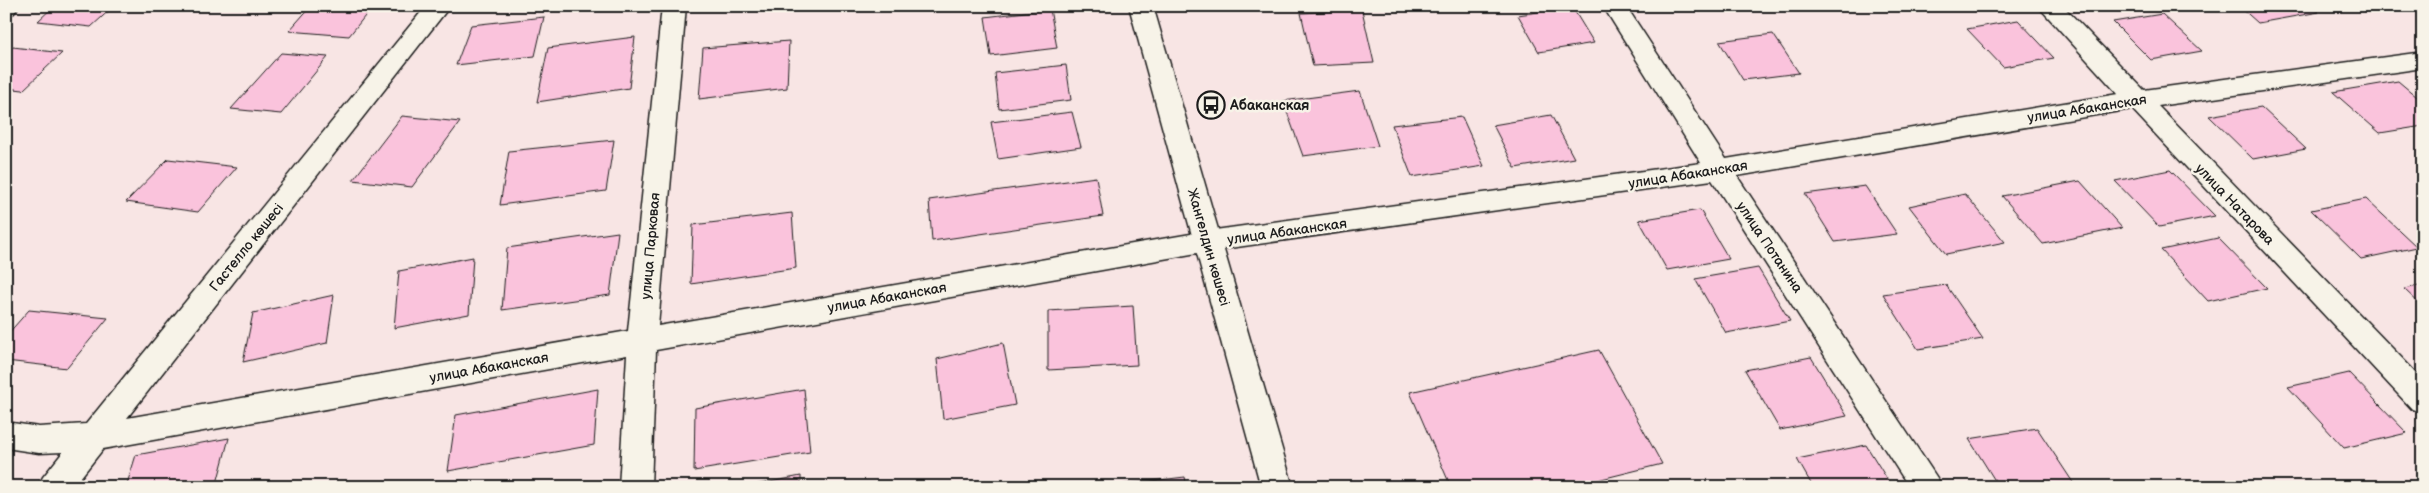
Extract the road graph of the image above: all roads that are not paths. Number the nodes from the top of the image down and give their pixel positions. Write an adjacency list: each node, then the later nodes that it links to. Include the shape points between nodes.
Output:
1 (439, 6): 13 (street, Гастелло көшесі)
2 (674, 6): 10 (street, улица Парковая)
3 (1141, 6): 9 (street, Жангелдин көшесі)
4 (1614, 6): 8 (street, улица Потанина)
5 (2049, 6): 7 (street, улица Натарова)
6 (2423, 60): 7 (street, улица Абаканская)
7 (2136, 100): 8 (street, улица Абаканская); 11 (street, улица Натарова)
8 (1719, 170): 9 (street, улица Абаканская); 17 (street, улица Потанина)
9 (1208, 241): 10 (street, улица Абаканская); 16 (street, Жангелдин көшесі)
10 (642, 341): 13 (street, улица Абаканская); 15 (street, улица Парковая)
11 (2423, 400)
12 (6, 435): 13 (street, улица Абаканская, via 39,440)
13 (94, 437): 14 (street, Гастелло көшесі)
14 (54, 487)
15 (635, 487)
16 (1278, 487)
17 (1927, 487)

